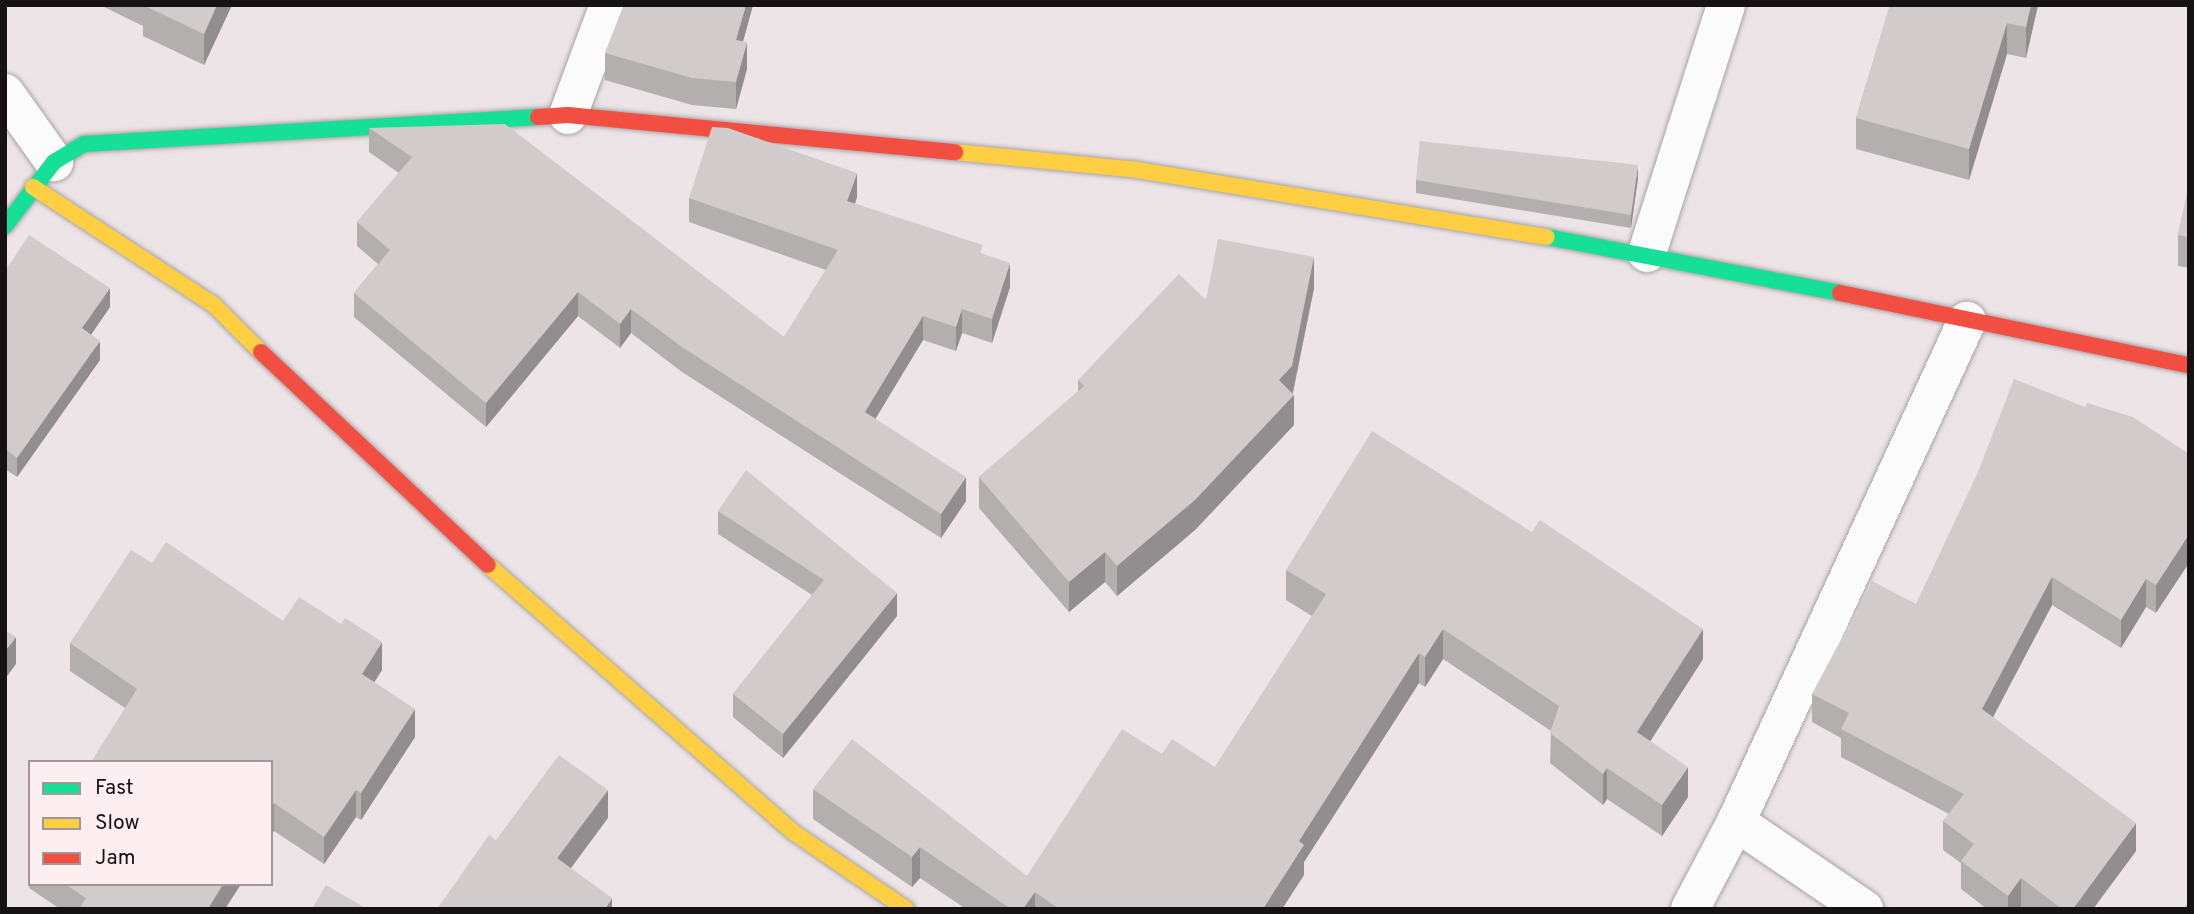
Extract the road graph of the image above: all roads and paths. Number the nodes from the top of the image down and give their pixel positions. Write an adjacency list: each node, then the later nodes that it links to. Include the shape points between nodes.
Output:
1 (609, 5): 4 (street)
2 (1726, 5): 7 (street)
3 (5, 93): 5 (street)
4 (568, 115): 5 (street, via 112,139 84,144); 7 (street, via 1137,170)
5 (43, 174): 6 (street); 11 (street, via 215,304 367,456 793,832)
6 (5, 226)
7 (1647, 253): 8 (street)
8 (1967, 321): 9 (street); 10 (street)
9 (2189, 365)
10 (1736, 822): 12 (street); 13 (street)
11 (906, 909)
12 (1690, 909)
13 (1864, 909)

